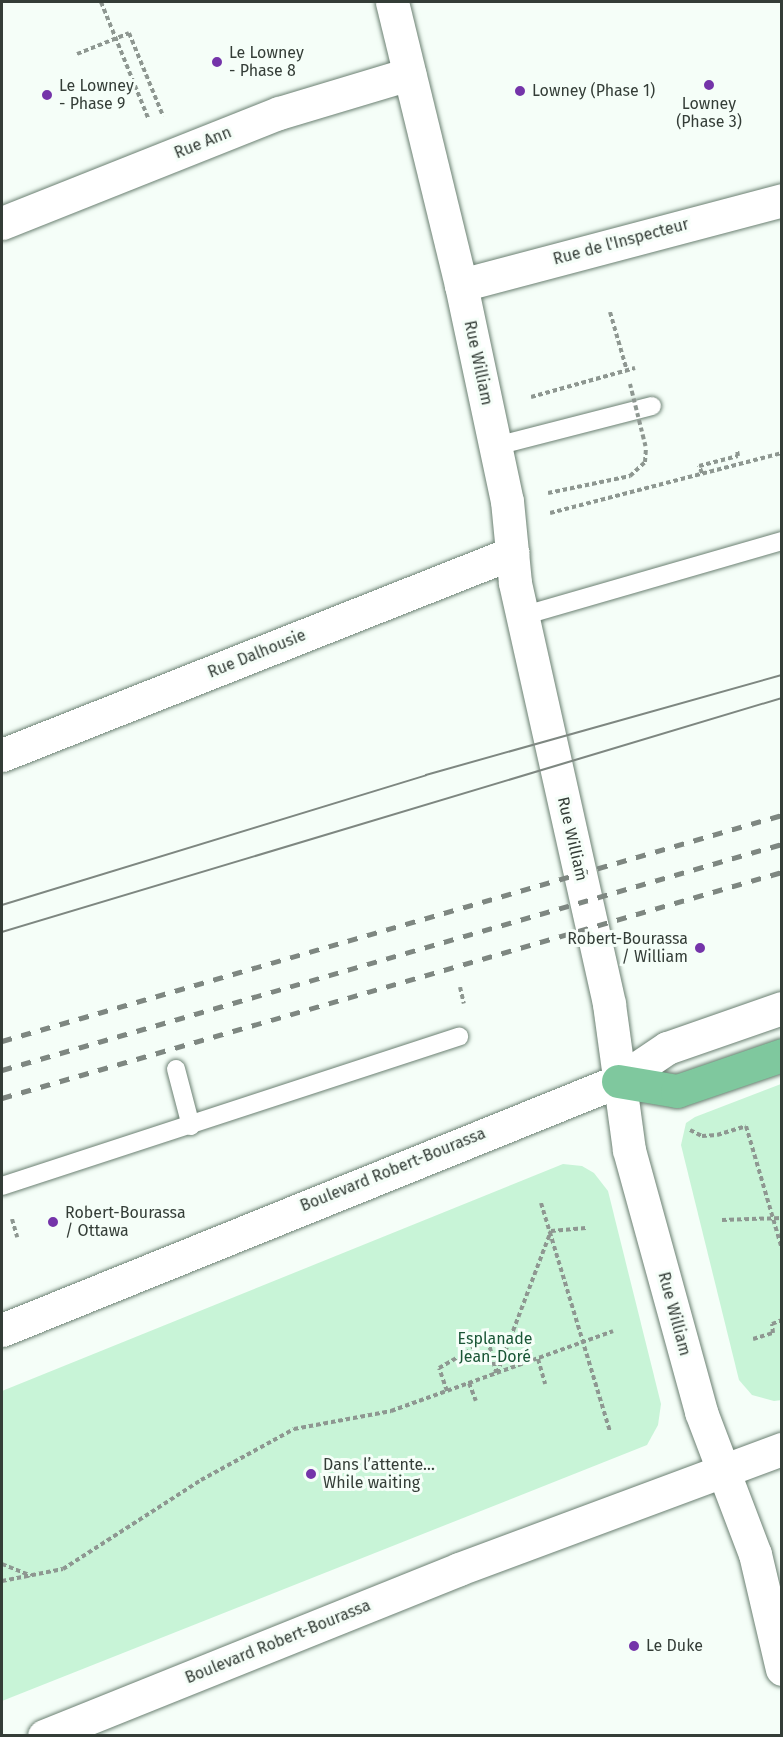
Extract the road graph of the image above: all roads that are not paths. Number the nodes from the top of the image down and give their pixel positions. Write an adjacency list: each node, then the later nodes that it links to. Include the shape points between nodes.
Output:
1 (392, 2): 2 (street, Rue William)
2 (409, 74): 4 (street, Rue Ann, via 279,113); 5 (street, Rue William)
3 (782, 200): 5 (street, Rue de l'Inspecteur)
4 (2, 223)
5 (461, 285): 7 (street, Rue William)
6 (652, 406): 7 (lane)
7 (496, 446): 9 (street, Rue William)
8 (782, 541): 10 (lane)
9 (512, 553): 10 (street, Rue William); 11 (street, Rue Dalhousie)
10 (522, 616): 16 (street, Rue William, via 609,1004)
11 (2, 755)
12 (782, 1008): 16 (street, Boulevard Robert-Bourassa, via 668,1048)
13 (459, 1037): 17 (lane)
14 (782, 1055): 16 (highway, via 677,1091)
15 (176, 1069): 17 (lane)
16 (618, 1080): 19 (street, Boulevard Robert-Bourassa); 21 (street, Rue William, via 637,1180 701,1412)
17 (191, 1126): 18 (lane)
18 (2, 1185)
19 (2, 1330)
20 (782, 1449): 21 (street, Boulevard Robert-Bourassa)
21 (723, 1468): 22 (street, Rue William, via 755,1554); 23 (street, Boulevard Robert-Bourassa)
22 (782, 1669)
23 (44, 1736)

